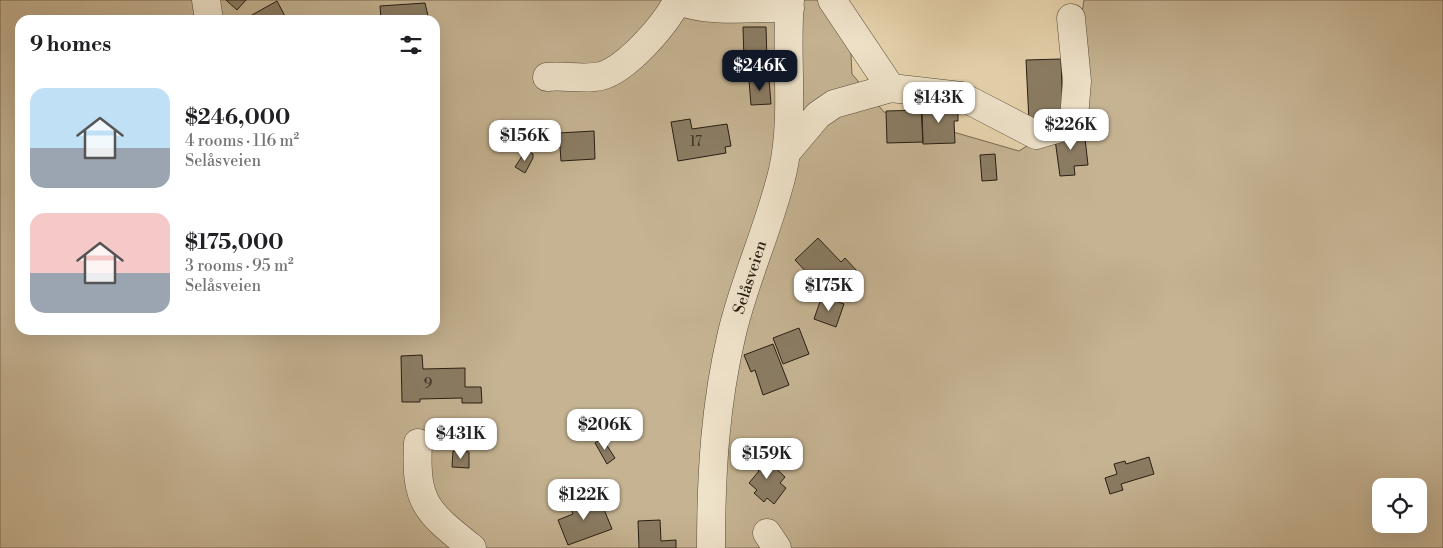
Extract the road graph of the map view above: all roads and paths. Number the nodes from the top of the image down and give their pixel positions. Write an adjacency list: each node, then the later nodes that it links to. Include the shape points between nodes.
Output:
1 (206, 0): 5 (street)
2 (676, 0): 4 (street, Selåsveien, via 711,7); 7 (street, via 672,11 646,42 612,71 592,77)
3 (832, 0): 8 (street)
4 (790, 4): 9 (street, Selåsveien)
5 (208, 15)
6 (1071, 18): 8 (street, via 1077,81 1074,118 1066,126 1036,136 961,96)
7 (547, 78)
8 (891, 88): 9 (street, via 834,104 818,115)
9 (786, 153): 12 (street, Selåsveien, via 732,332 717,411)
10 (418, 443): 11 (street, via 416,474 420,491 435,518)
11 (472, 548)
12 (710, 548)

